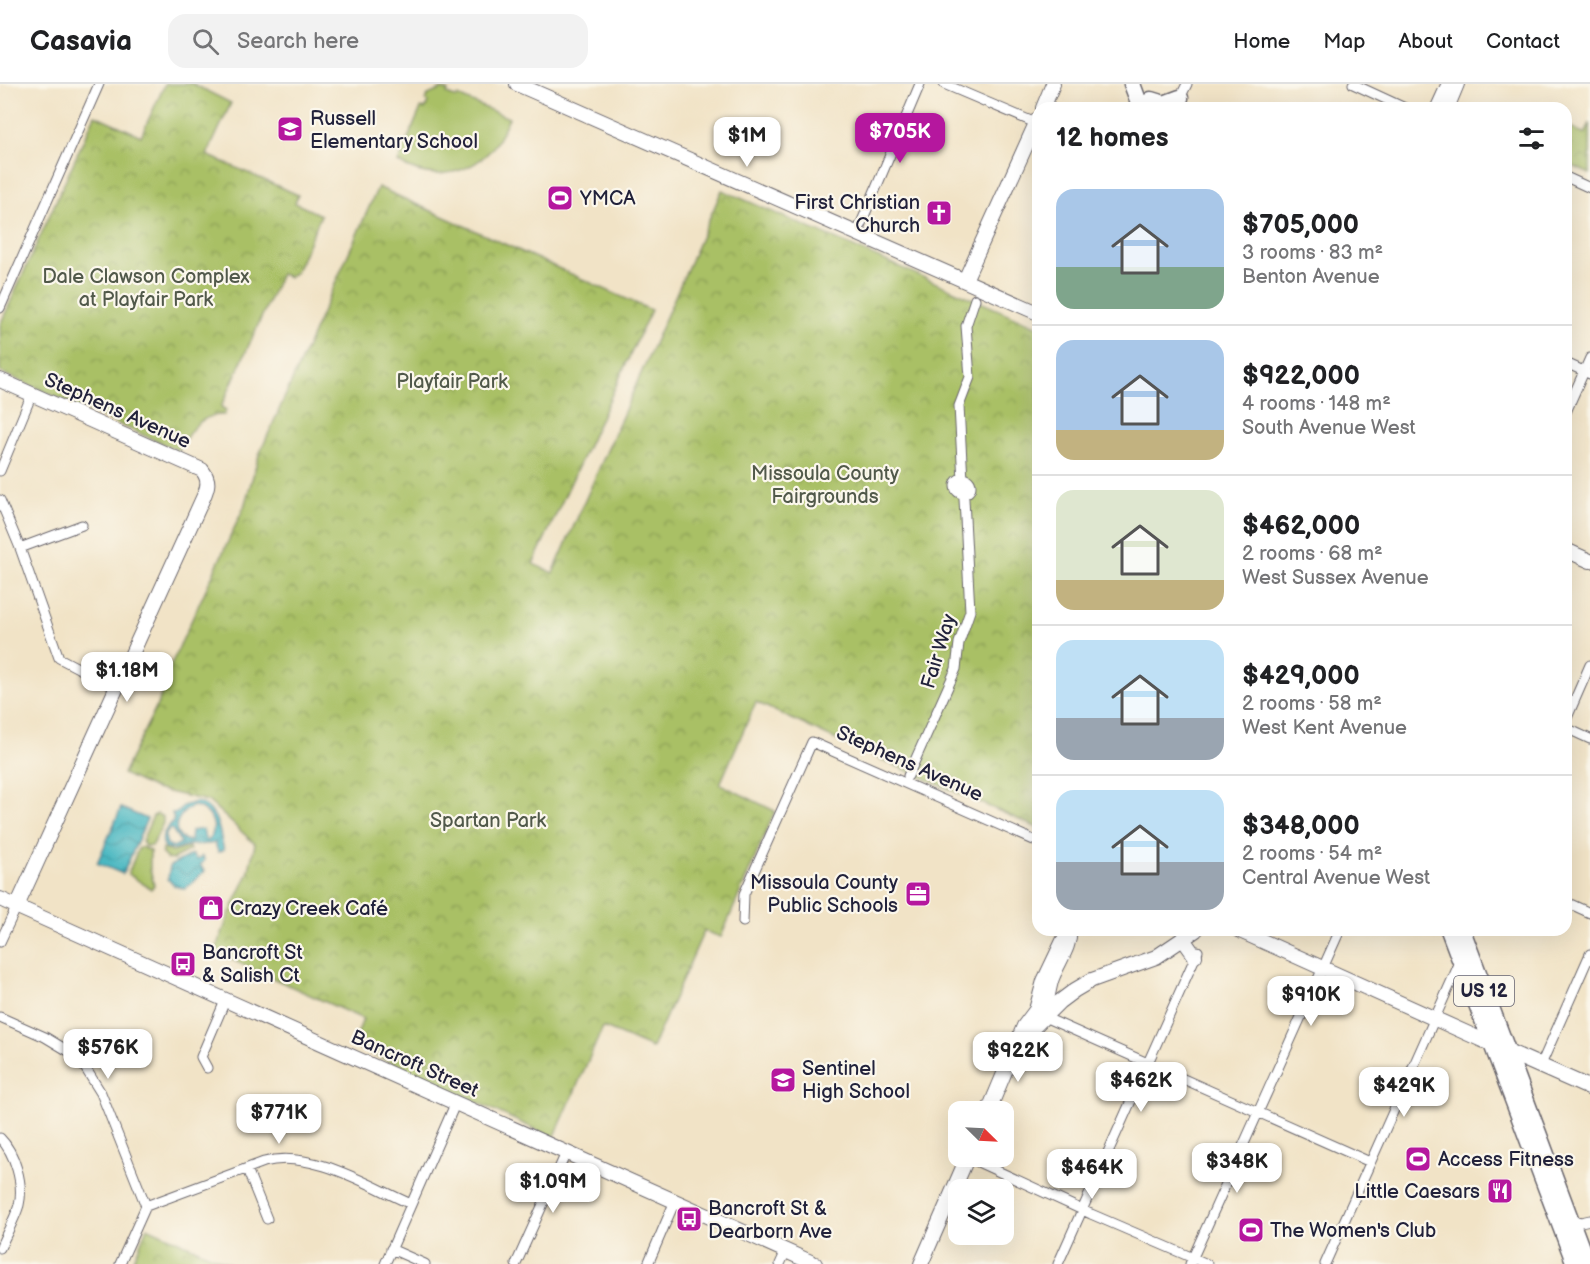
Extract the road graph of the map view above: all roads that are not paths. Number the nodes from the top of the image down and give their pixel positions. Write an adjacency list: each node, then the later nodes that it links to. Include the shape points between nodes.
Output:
1 (99, 84): 24 (street)
2 (517, 84): 21 (street)
3 (920, 84): 21 (street)
4 (944, 84): 17 (street)
5 (1053, 84): 11 (street)
6 (1132, 84): 12 (highway)
7 (1145, 84): 13 (highway)
8 (1353, 84): 14 (street)
9 (1446, 84): 15 (street)
10 (1457, 84): 16 (street)
11 (1046, 102)
12 (1147, 102)
13 (1148, 102)
14 (1392, 102)
15 (1438, 102)
16 (1450, 102)
17 (1032, 120)
18 (1032, 133): 22 (street)
19 (1572, 180): 20 (street)
20 (1590, 188)
21 (857, 233): 22 (street)
22 (965, 280): 25 (street)
23 (975, 299): 43 (street, Fair Way, via 966,326 970,377 959,406 969,617 959,642 956,669)
24 (0, 308)
25 (1032, 310)
26 (1590, 358): 28 (street)
27 (1572, 366): 28 (street)
28 (1587, 372): 31 (street)
29 (0, 380): 30 (street, Stephens Avenue)
30 (32, 394): 32 (street); 39 (street, Stephens Avenue, via 202,470 208,477 208,486)
31 (1572, 401)
32 (0, 471)
33 (0, 500): 35 (street)
34 (82, 525): 35 (street)
35 (20, 548): 39 (street, via 59,658)
36 (1572, 553): 37 (street)
37 (1590, 561)
38 (1590, 665): 40 (street)
39 (116, 688): 47 (street)
40 (1572, 706)
41 (1572, 730): 42 (street)
42 (1590, 738)
43 (908, 776)
44 (1032, 839): 49 (street, Stephens Avenue, via 812,742 744,894)
45 (0, 899): 47 (street, Bancroft Street)
46 (1572, 905): 48 (street)
47 (17, 906): 58 (street); 63 (street, Bancroft Street)
48 (1590, 913)
49 (743, 922)
50 (1067, 936): 67 (street)
51 (1072, 936): 65 (street)
52 (1187, 936): 57 (street)
53 (1251, 936): 62 (street)
54 (1337, 936): 62 (street)
55 (1461, 936): 61 (highway, US 12)
56 (1463, 936): 69 (highway, US 12)
57 (1183, 939): 59 (street); 65 (street, via 1146,961 1084,984)
58 (0, 942)
59 (1197, 953): 70 (street)
60 (1590, 954): 71 (street)
61 (1460, 961): 66 (street); 68 (highway, US 12)
62 (1323, 968): 66 (street); 76 (street)
63 (225, 1001): 72 (street, via 201,1057); 75 (street, Bancroft Street)
64 (0, 1017): 85 (street, via 62,1047 86,1069 101,1093)
65 (1044, 1017): 67 (street); 70 (street)
66 (1434, 1018): 68 (street); 79 (street)
67 (1019, 1042): 74 (street)
68 (1491, 1044): 69 (main road); 93 (highway, US 12)
69 (1508, 1052): 71 (main road); 88 (highway, US 12)
70 (1148, 1064): 76 (street); 86 (street)
71 (1540, 1067): 73 (main road)
72 (207, 1068)
73 (1590, 1088)
74 (993, 1101)
75 (456, 1102): 78 (street, Bancroft Street); 84 (street)
76 (1257, 1112): 79 (street); 94 (street)
77 (0, 1138): 90 (street, via 13,1158 20,1203)
78 (566, 1153): 83 (street, Bancroft Street); 98 (street)
79 (1370, 1162): 105 (street)
80 (964, 1167): 102 (street)
81 (989, 1167): 86 (street)
82 (246, 1168): 84 (street, via 274,1159 316,1162); 85 (street); 87 (street)
83 (675, 1201): 92 (street, Bancroft Street); 99 (street)
84 (411, 1204): 91 (street)
85 (146, 1206): 95 (street)
86 (1083, 1211): 94 (street); 103 (street)
87 (267, 1219)
88 (1570, 1219): 89 (street); 93 (highway, US 12)
89 (1590, 1220)
90 (0, 1248)
91 (391, 1249): 96 (street); 97 (street)
92 (786, 1251): 100 (street); 101 (street, Bancroft Street)
93 (1580, 1255)
94 (1191, 1261): 104 (street)
95 (120, 1264)
96 (385, 1264)
97 (424, 1264)
98 (516, 1264)
99 (648, 1264)
100 (780, 1264)
101 (815, 1264)
102 (921, 1264)
103 (1058, 1264)
104 (1207, 1264)
105 (1325, 1264)

